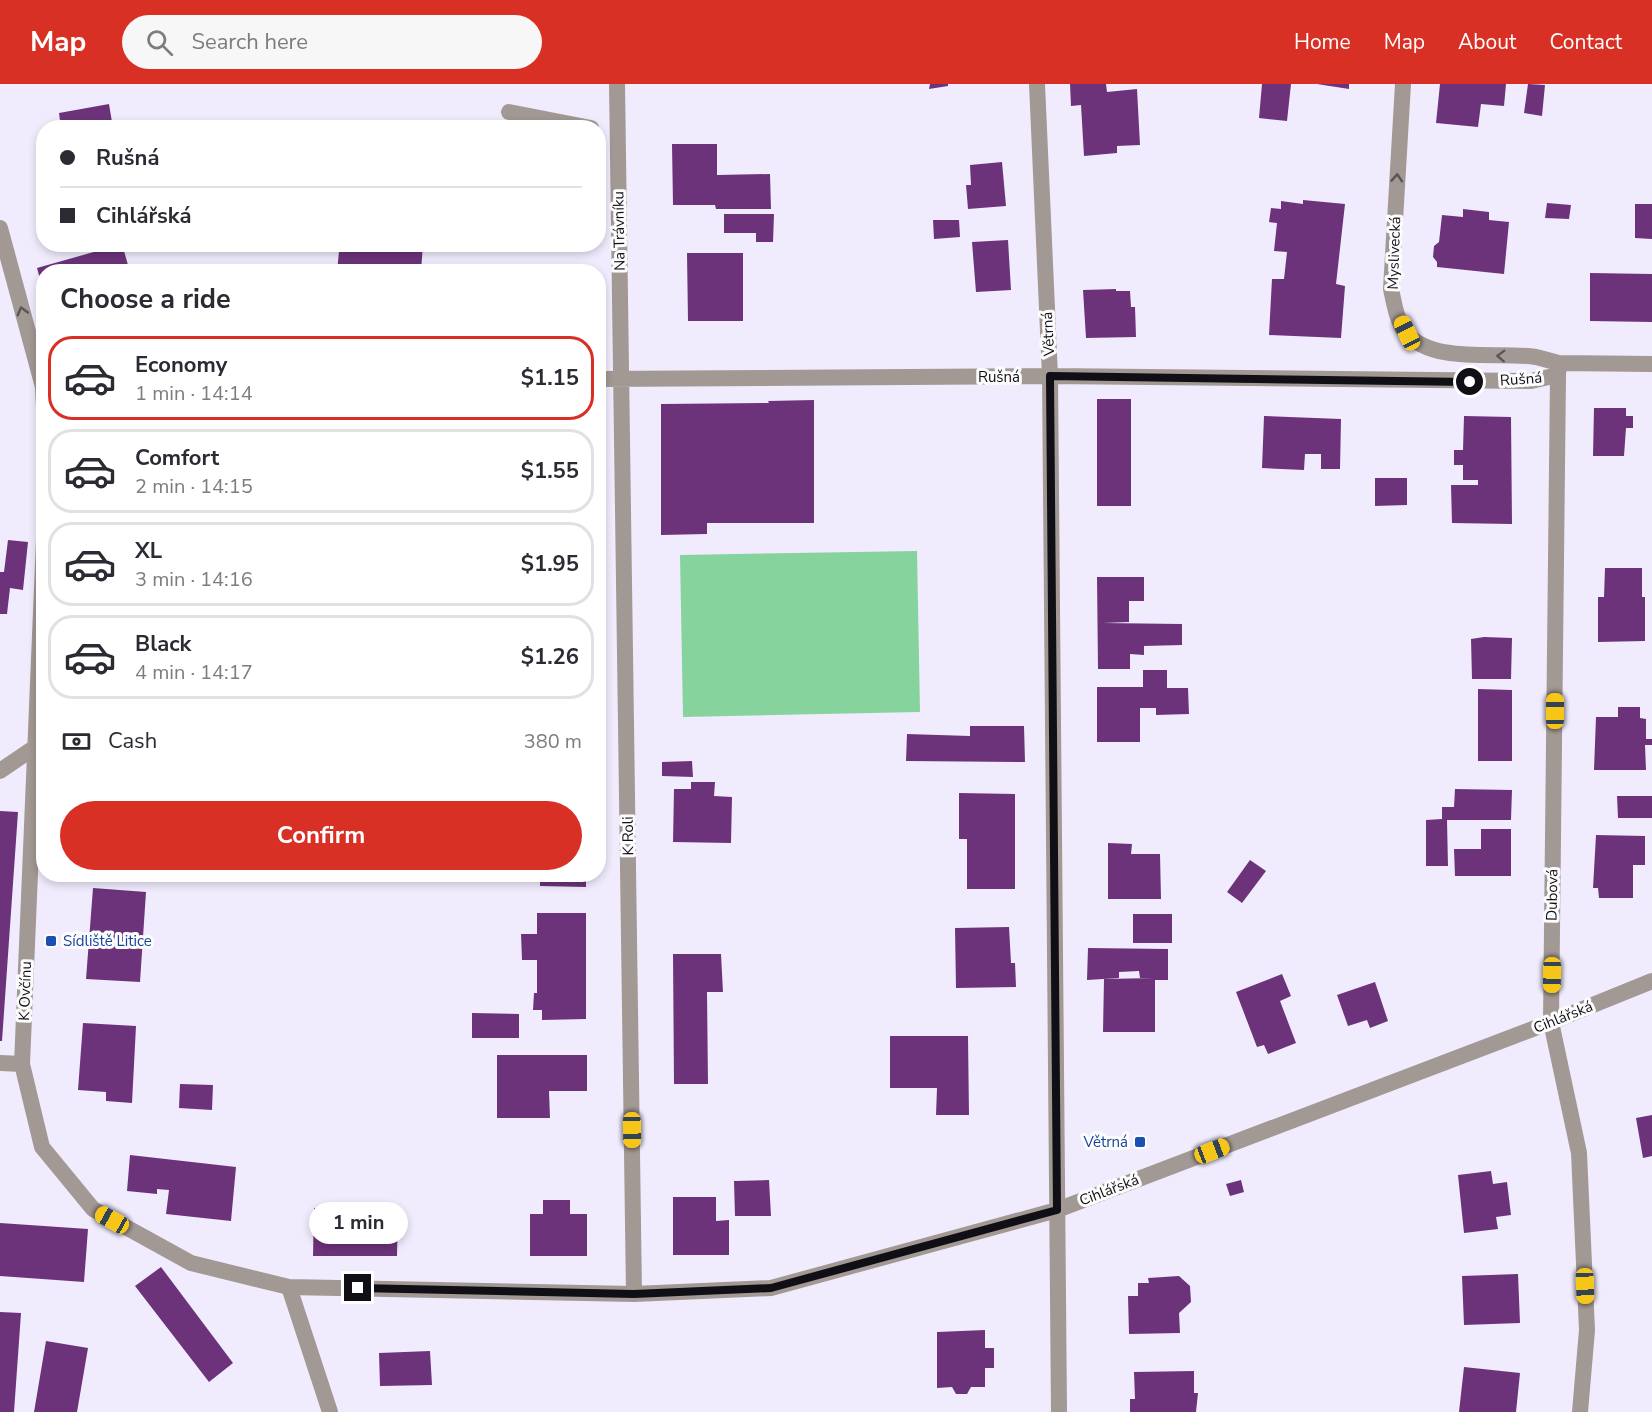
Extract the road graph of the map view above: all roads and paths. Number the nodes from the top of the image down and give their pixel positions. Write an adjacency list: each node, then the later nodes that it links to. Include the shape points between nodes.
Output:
1 (617, 84): 7 (street, Na Trávníku)
2 (1037, 84): 12 (street, Větrná)
3 (1403, 84): 11 (street, Myslivecká, one-way to 3, via 1535,357 1449,353 1425,345 1407,333 1391,289)
4 (509, 112): 5 (street)
5 (550, 120)
6 (606, 133): 7 (street)
7 (618, 138): 14 (street, Na Trávníku)
8 (0, 228): 9 (street, one-way to 8)
9 (36, 361)
10 (1652, 364): 11 (street, Rušná)
11 (1558, 369): 12 (street, Rušná, via 1531,381); 19 (street, Dubová)
12 (1050, 376): 14 (street, Rušná); 22 (street, Větrná)
13 (606, 379): 14 (street, Rušná)
14 (622, 379): 24 (street, K Roli)
15 (36, 746): 16 (street)
16 (0, 771)
17 (36, 800): 21 (street, K Ovčínu)
18 (1652, 981): 19 (street, Cihlářská)
19 (1551, 1022): 22 (street, Cihlářská); 27 (street, Dubová, via 1579,1153 1587,1330)
20 (0, 1063): 21 (street)
21 (22, 1064): 23 (street, K Ovčínu, via 42,1147 93,1209 191,1263)
22 (1057, 1210): 24 (street, Cihlářská, via 771,1288); 26 (street, Větrná)
23 (289, 1287): 24 (street, Cihlářská); 25 (street)
24 (634, 1294)
25 (330, 1412)
26 (1059, 1412)
27 (1580, 1412)

